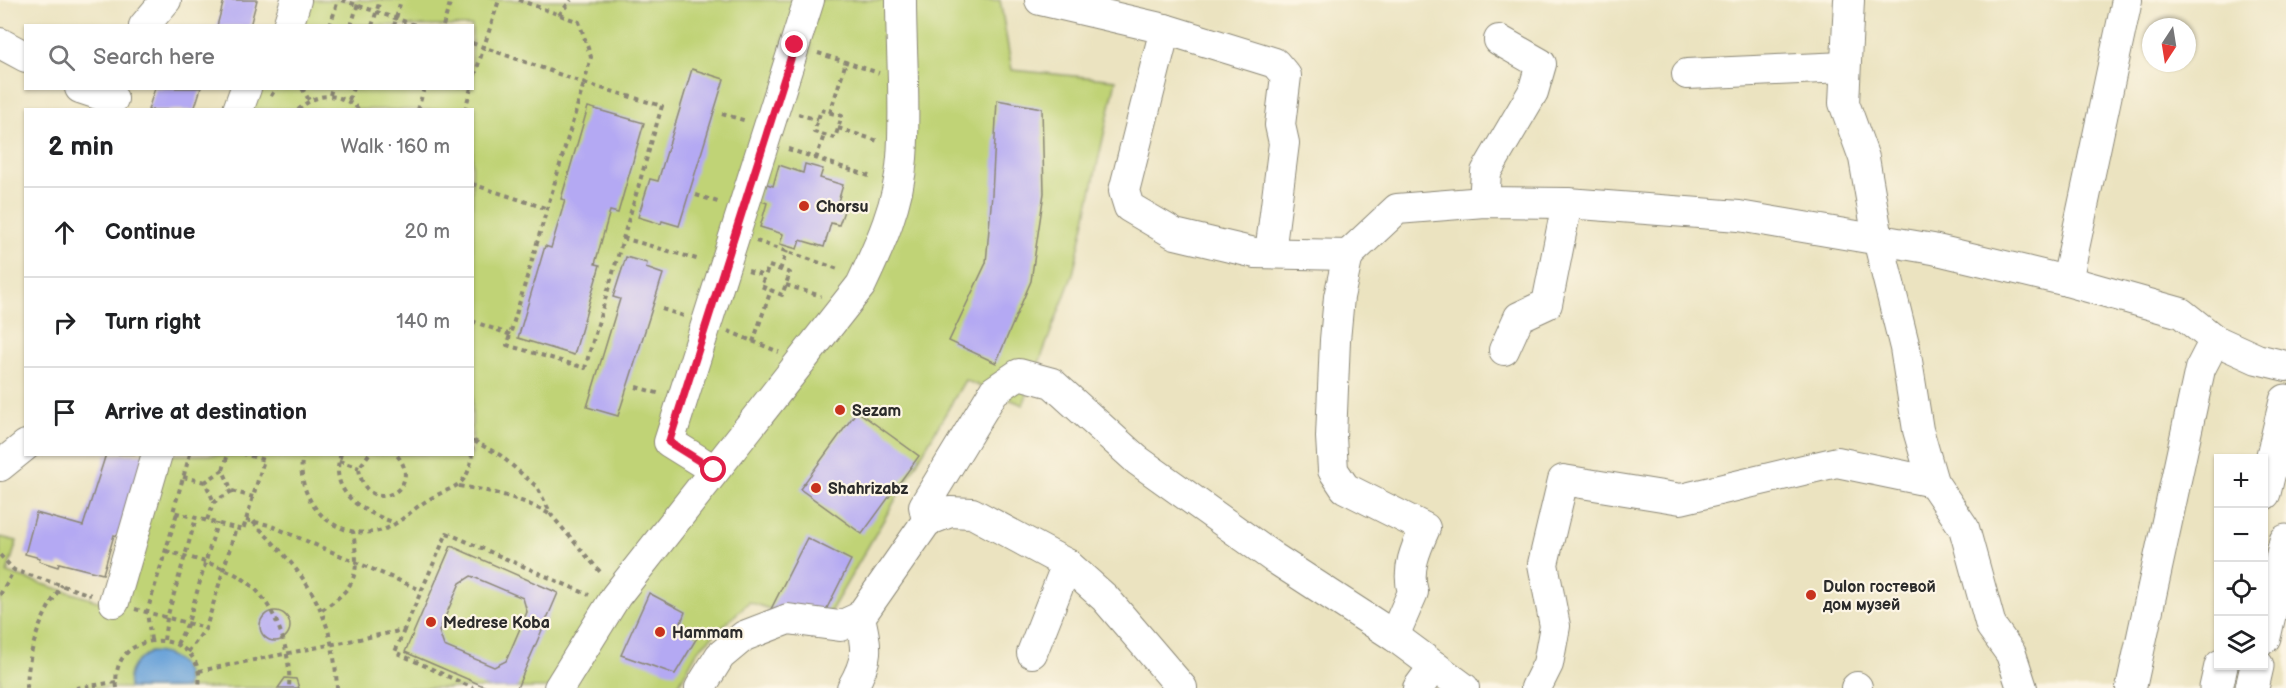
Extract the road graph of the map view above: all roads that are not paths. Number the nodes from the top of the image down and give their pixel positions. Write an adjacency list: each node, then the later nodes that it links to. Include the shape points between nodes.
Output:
1 (165, 0): 8 (street)
2 (296, 0): 9 (street)
3 (809, 0): 33 (street, via 669,442)
4 (901, 0): 33 (street, via 902,158 895,200 882,239 861,285)
5 (1041, 0): 10 (street)
6 (1849, 0): 14 (street)
7 (2127, 0): 25 (street)
8 (146, 24)
9 (289, 24)
10 (1165, 28): 23 (street, via 1275,63 1286,76 1280,125 1284,142); 23 (street, via 1124,191 1130,207 1175,234)
11 (1499, 40): 20 (street, via 1541,64 1533,92 1486,172)
12 (0, 43): 13 (street)
13 (24, 56)
14 (1845, 67): 15 (street); 22 (street, via 1844,103 1864,158)
15 (1688, 74)
16 (86, 90): 18 (street)
17 (245, 90): 19 (street)
18 (114, 99)
19 (239, 108)
20 (1484, 202): 21 (street); 24 (street, via 1397,208)
21 (1567, 203): 22 (street, via 1739,216); 27 (street, via 1547,304 1519,317)
22 (1878, 239): 25 (street); 35 (street)
23 (1270, 253): 24 (street)
24 (1348, 255): 42 (street, via 1335,340 1333,470 1345,488 1425,528 1414,551 1409,581 1413,592)
25 (2067, 281): 26 (street, via 2181,313)
26 (2215, 340): 28 (street, via 2257,360); 54 (street, via 2200,369)
27 (1504, 350)
28 (2286, 366)
29 (2286, 401): 34 (main road)
30 (24, 447): 32 (street)
31 (155, 456): 39 (street)
32 (0, 466)
33 (714, 470): 47 (street, via 595,595)
34 (2268, 476)
35 (1933, 483): 52 (street, via 1837,462 1681,499 1563,480 1543,564 1555,626 1548,664); 53 (street, via 1964,528 1991,626 2011,654)
36 (927, 521): 38 (street, via 950,512 972,513); 40 (street); 42 (street, via 924,506 994,391 1019,374 1052,383 1137,460 1274,558)
37 (2286, 541): 41 (main road)
38 (1067, 564): 43 (street); 50 (street, via 1105,598)
39 (114, 602)
40 (860, 617): 48 (street, via 840,626 788,619 744,636 720,656); 49 (street, via 865,666)
41 (2268, 620)
42 (1394, 636): 46 (street)
43 (1032, 653)
44 (2220, 670): 55 (main road)
45 (2256, 670): 56 (main road)
46 (1426, 677): 51 (street)
47 (559, 688)
48 (700, 688)
49 (852, 688)
50 (1182, 688)
51 (1464, 688)
52 (1536, 688)
53 (2022, 688)
54 (2131, 688)
55 (2216, 688)
56 (2252, 688)

